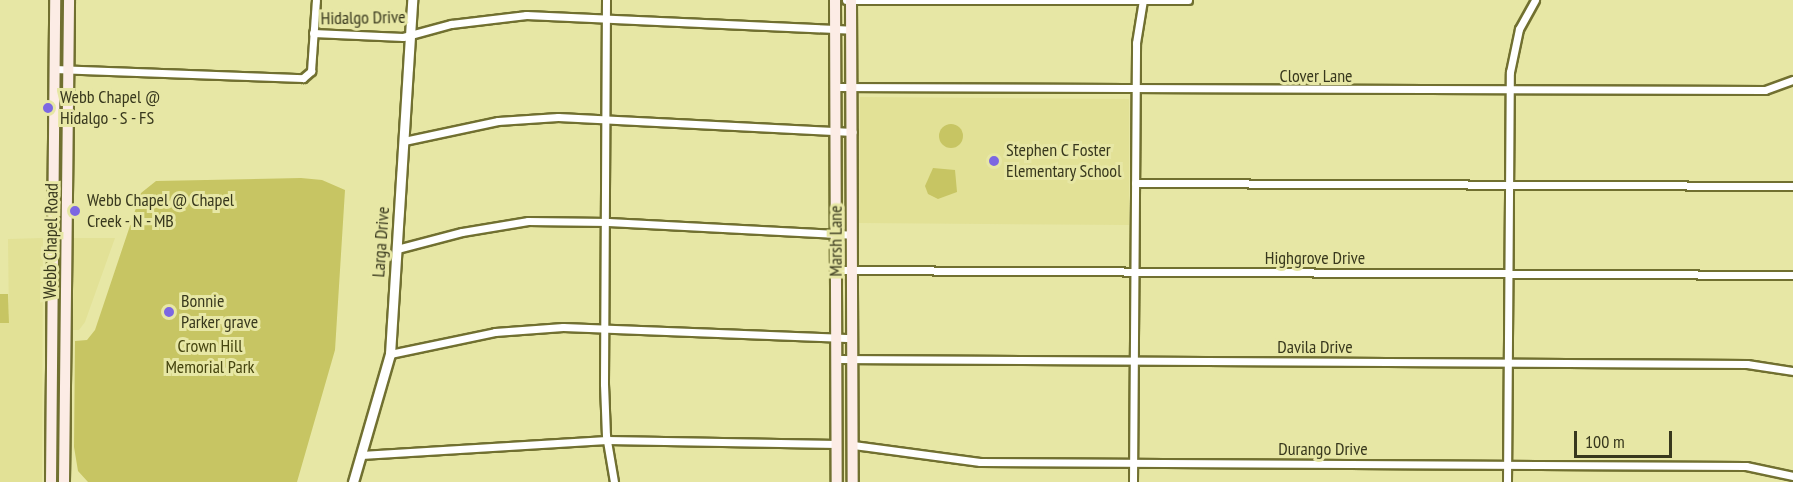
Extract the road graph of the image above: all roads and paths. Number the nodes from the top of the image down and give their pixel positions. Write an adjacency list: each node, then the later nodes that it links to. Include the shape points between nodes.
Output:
1 (55, 0): 18 (main road, Webb Chapel Road)
2 (69, 0): 19 (main road, Webb Chapel Road)
3 (315, 0): 16 (street)
4 (412, 0): 17 (street, Larga Drive)
5 (606, 0): 13 (street)
6 (836, 0): 14 (main road, Marsh Lane)
7 (846, 0): 8 (street)
8 (852, 0): 11 (street); 15 (main road, Marsh Lane)
9 (1188, 0): 12 (street)
10 (1534, 0): 24 (street, via 1514,46)
11 (1056, 1): 12 (street)
12 (1143, 1): 23 (street)
13 (606, 17): 14 (street, Hidalgo Drive); 17 (street, Hidalgo Drive, via 500,16); 25 (street)
14 (836, 30): 15 (street, Hidalgo Drive); 21 (main road, Marsh Lane)
15 (852, 30): 22 (main road, Marsh Lane)
16 (313, 33): 17 (street, Hidalgo Drive); 19 (street, Hidalgo Drive, via 310,71 303,78)
17 (410, 33): 32 (street, Larga Drive)
18 (54, 69): 19 (street, Hidalgo Drive); 26 (main road, Webb Chapel Road)
19 (68, 69): 27 (main road, Webb Chapel Road)
20 (1793, 80): 24 (street, Clover Lane, via 1764,90)
21 (836, 87): 22 (street, Clover Lane); 28 (main road, Marsh Lane)
22 (852, 88): 23 (street, Clover Lane); 29 (main road, Marsh Lane)
23 (1136, 90): 24 (street, Clover Lane); 33 (street)
24 (1510, 92): 34 (street)
25 (603, 119): 28 (street); 32 (street, via 498,121); 38 (street)
26 (54, 122): 27 (main road); 30 (main road, Webb Chapel Road)
27 (68, 122): 31 (main road, Webb Chapel Road)
28 (836, 132): 29 (street); 39 (main road, Marsh Lane)
29 (852, 132): 40 (main road, Marsh Lane)
30 (54, 136): 31 (main road); 36 (main road, Webb Chapel Road)
31 (68, 137): 37 (main road, Webb Chapel Road)
32 (404, 141): 41 (street, Larga Drive)
33 (1135, 183): 34 (street); 44 (street)
34 (1509, 184): 35 (street); 45 (street)
35 (1793, 186)
36 (54, 201): 37 (main road); 47 (main road, Webb Chapel Road)
37 (68, 201): 48 (main road, Webb Chapel Road)
38 (603, 221): 39 (street); 41 (street, via 496,225); 49 (street)
39 (836, 234): 40 (street); 42 (main road, Marsh Lane)
40 (852, 235): 43 (main road, Marsh Lane)
41 (397, 249): 54 (street, Larga Drive)
42 (836, 270): 43 (street, Highgrove Drive); 50 (main road, Marsh Lane)
43 (853, 270): 44 (street, Highgrove Drive); 51 (main road, Marsh Lane)
44 (1135, 272): 45 (street, Highgrove Drive); 57 (street)
45 (1509, 274): 46 (street, Highgrove Drive); 58 (street)
46 (1793, 275)
47 (53, 277): 48 (main road); 52 (main road, Webb Chapel Road)
48 (67, 277): 53 (main road, Webb Chapel Road)
49 (604, 328): 50 (street); 54 (street, via 495,332); 62 (street)
50 (836, 337): 51 (street); 56 (main road, Marsh Lane)
51 (853, 338): 55 (main road, Marsh Lane)
52 (52, 354): 53 (main road); 60 (main road, Webb Chapel Road)
53 (65, 354): 61 (main road, Webb Chapel Road)
54 (390, 354): 65 (street, Larga Drive)
55 (853, 359): 56 (street, Davila Drive); 57 (street, Davila Drive); 64 (main road, Marsh Lane)
56 (837, 360): 63 (main road, Marsh Lane)
57 (1134, 361): 58 (street, Davila Drive); 67 (street)
58 (1509, 363): 59 (street, Davila Drive, via 1747,364); 68 (street)
59 (1793, 371)
60 (51, 382): 61 (main road); 70 (main road, Webb Chapel Road)
61 (65, 382): 66 (main road, Webb Chapel Road)
62 (607, 440): 63 (street); 65 (street); 74 (street)
63 (837, 444): 64 (main road); 75 (main road, Marsh Lane)
64 (853, 445): 67 (street, Durango Drive, via 962,461); 76 (main road, Marsh Lane)
65 (361, 455): 73 (street, Larga Drive)
66 (64, 461): 71 (main road, Webb Chapel Road); 72 (main road)
67 (1133, 462): 68 (street, Durango Drive); 77 (street)
68 (1508, 465): 69 (street, Durango Drive, via 1746,466); 78 (street)
69 (1793, 476)
70 (51, 482)
71 (64, 482)
72 (74, 482)
73 (353, 482)
74 (614, 482)
75 (837, 482)
76 (853, 482)
77 (1133, 482)
78 (1507, 482)

